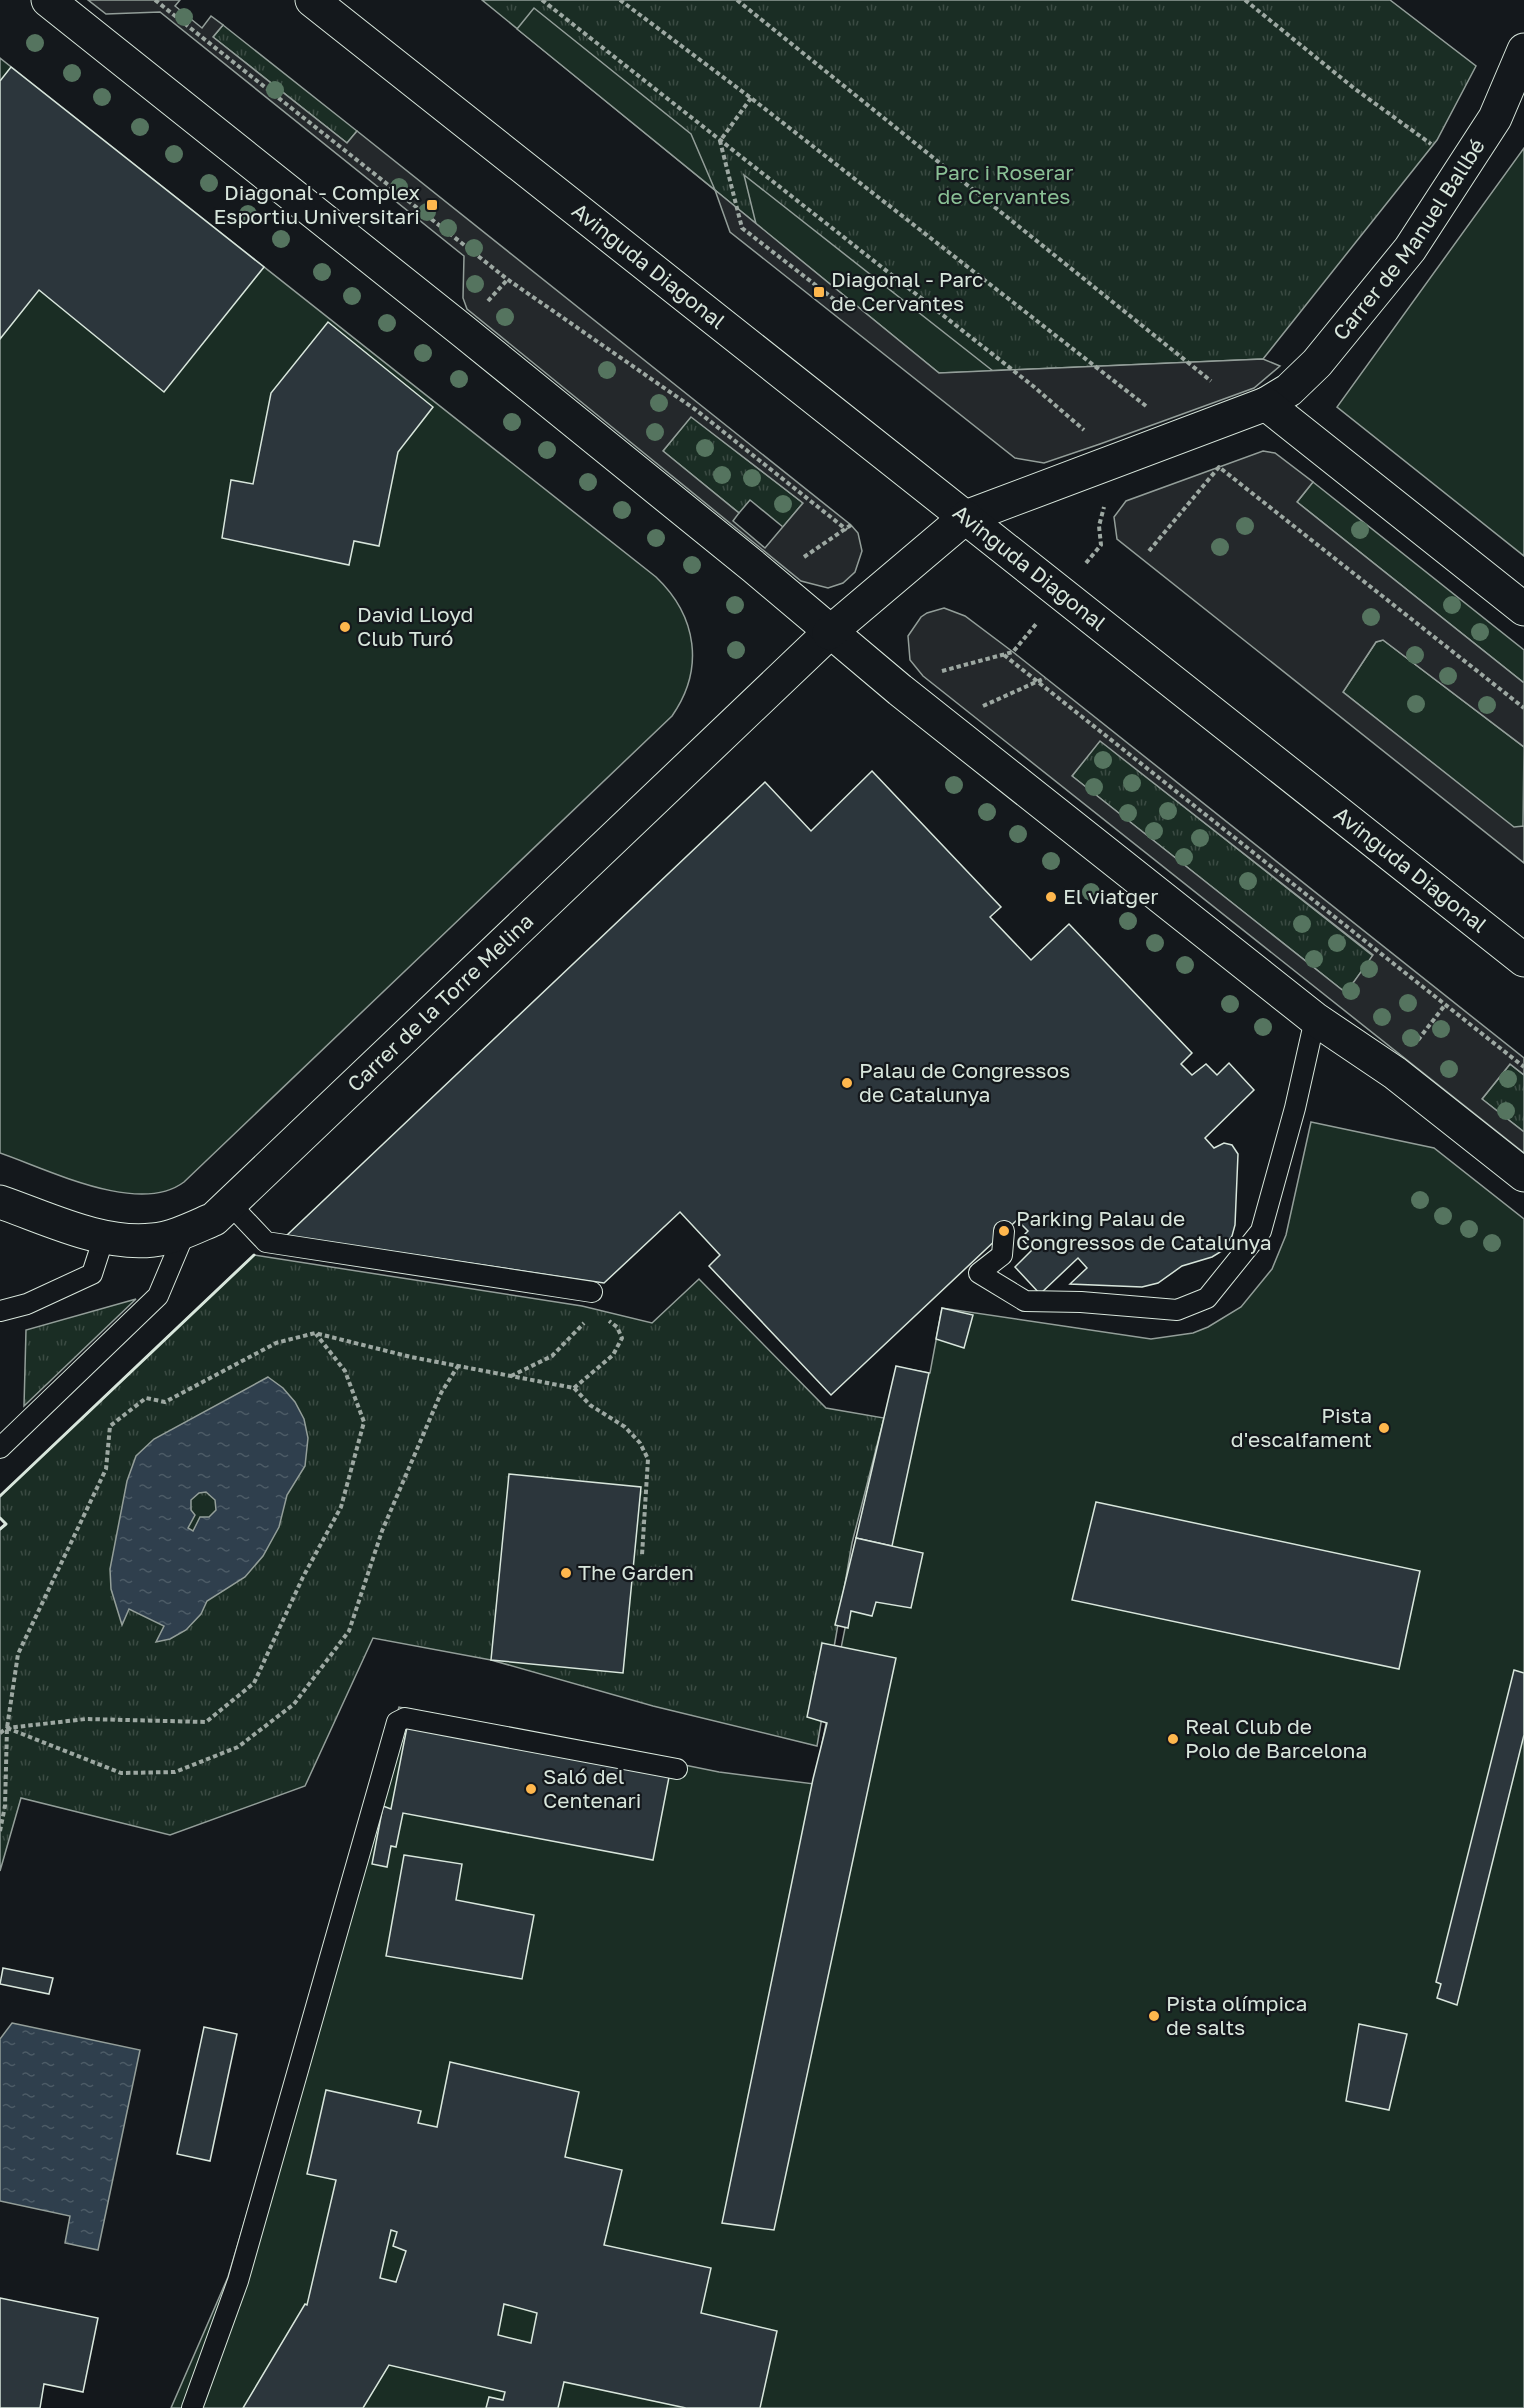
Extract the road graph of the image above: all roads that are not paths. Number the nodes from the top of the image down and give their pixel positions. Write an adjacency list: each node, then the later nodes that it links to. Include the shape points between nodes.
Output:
1 (48, 0): 7 (main road, via 500,360)
2 (312, 0): 5 (main road, Avinguda Diagonal)
3 (1524, 50): 4 (main road, Carrer de Manuel Ballbé, via 1495,118 1410,249 1317,363 1289,390)
4 (1266, 404): 5 (main road, Carrer de Manuel Ballbé); 6 (main road)
5 (966, 517): 7 (main road, Carrer de la Torre Melina); 8 (main road, Avinguda Diagonal)
6 (1524, 609)
7 (829, 633): 9 (main road); 12 (main road, Carrer de la Torre Melina)
8 (1524, 960)
9 (1315, 1019): 10 (main road, via 1395,1073); 13 (lane, via 1261,1231 1206,1298 1177,1310 1025,1301 979,1273 1002,1255)
10 (1524, 1175)
11 (0, 1202): 15 (main road, Carrer de la Torre Melina)
12 (230, 1204): 14 (main road, Carrer de la Torre Melina, via 214,1218); 16 (lane, via 266,1242)
13 (1004, 1231)
14 (185, 1232): 15 (main road, Carrer de la Torre Melina, via 152,1240); 18 (lane, via 158,1296)
15 (104, 1237): 17 (lane, via 92,1274 27,1304)
16 (592, 1292)
17 (0, 1311)
18 (0, 1448)
19 (678, 1769): 20 (lane, via 405,1718 397,1722 238,2281)
20 (192, 2408)

